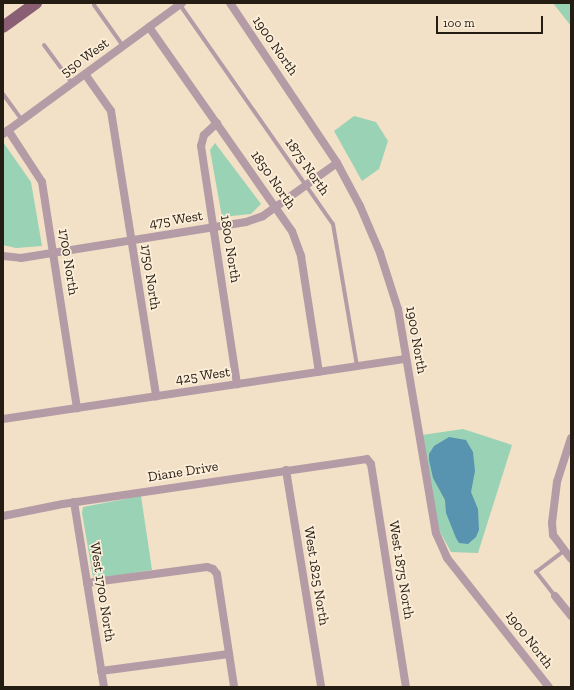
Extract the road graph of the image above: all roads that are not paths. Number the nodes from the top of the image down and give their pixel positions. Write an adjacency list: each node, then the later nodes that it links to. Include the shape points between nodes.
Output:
1 (36, 3): 5 (main road)
2 (230, 3): 15 (street, 1900 North)
3 (181, 4): 6 (street, 550 West); 16 (lane, 1875 North)
4 (94, 5): 8 (lane)
5 (3, 27)
6 (149, 28): 8 (street, 550 West); 13 (street, 1850 North)
7 (44, 45): 10 (lane)
8 (123, 46): 9 (street, 550 West)
9 (85, 74): 10 (street, 550 West); 19 (street, 1750 North, via 111,111)
10 (72, 83): 12 (street, 550 West)
11 (3, 94): 12 (lane)
12 (22, 120): 14 (street, 550 West)
13 (217, 123): 17 (street, 1850 North); 18 (street, 1800 North, via 201,140)
14 (6, 132): 20 (street, 1700 North, via 42,182)
15 (337, 163): 16 (street, 475 West); 22 (street, 1900 North, via 382,256 398,309)
16 (307, 185): 17 (street, 475 West); 23 (lane, 1875 North, via 333,224)
17 (277, 206): 18 (street, 475 West, via 262,216 246,222); 24 (street, 1850 North, via 298,243)
18 (213, 227): 19 (street, 475 West); 25 (street, 1800 North)
19 (132, 240): 20 (street, 475 West); 26 (street, 1750 North)
20 (53, 253): 21 (street, 475 West, via 21,258); 27 (street, 1700 North)
21 (3, 256)
22 (406, 359): 23 (street, 425 West); 45 (street, 1900 North, via 436,533 447,558)
23 (357, 366): 24 (street, 425 West)
24 (319, 372): 25 (street, 425 West)
25 (237, 384): 26 (street, 425 West)
26 (156, 396): 27 (street, 425 West)
27 (77, 408): 28 (street, 425 West)
28 (3, 419)
29 (571, 438): 31 (street)
30 (367, 459): 32 (street, Diane Drive); 44 (street, West 1875 North, via 371,464)
31 (567, 462): 35 (street, via 557,482 552,523 553,535)
32 (286, 470): 33 (street, Diane Drive); 43 (street, West 1825 North)
33 (74, 502): 34 (street, Diane Drive); 36 (street, West 1700 North)
34 (3, 516)
35 (568, 553): 37 (lane, via 536,572)
36 (87, 583): 39 (street, via 207,567 214,569 217,574); 40 (street, West 1700 North)
37 (555, 596): 38 (street)
38 (571, 616)
39 (229, 654): 40 (street); 42 (street)
40 (101, 671): 41 (street, West 1700 North)
41 (104, 687)
42 (234, 687)
43 (321, 687)
44 (406, 687)
45 (549, 687)

